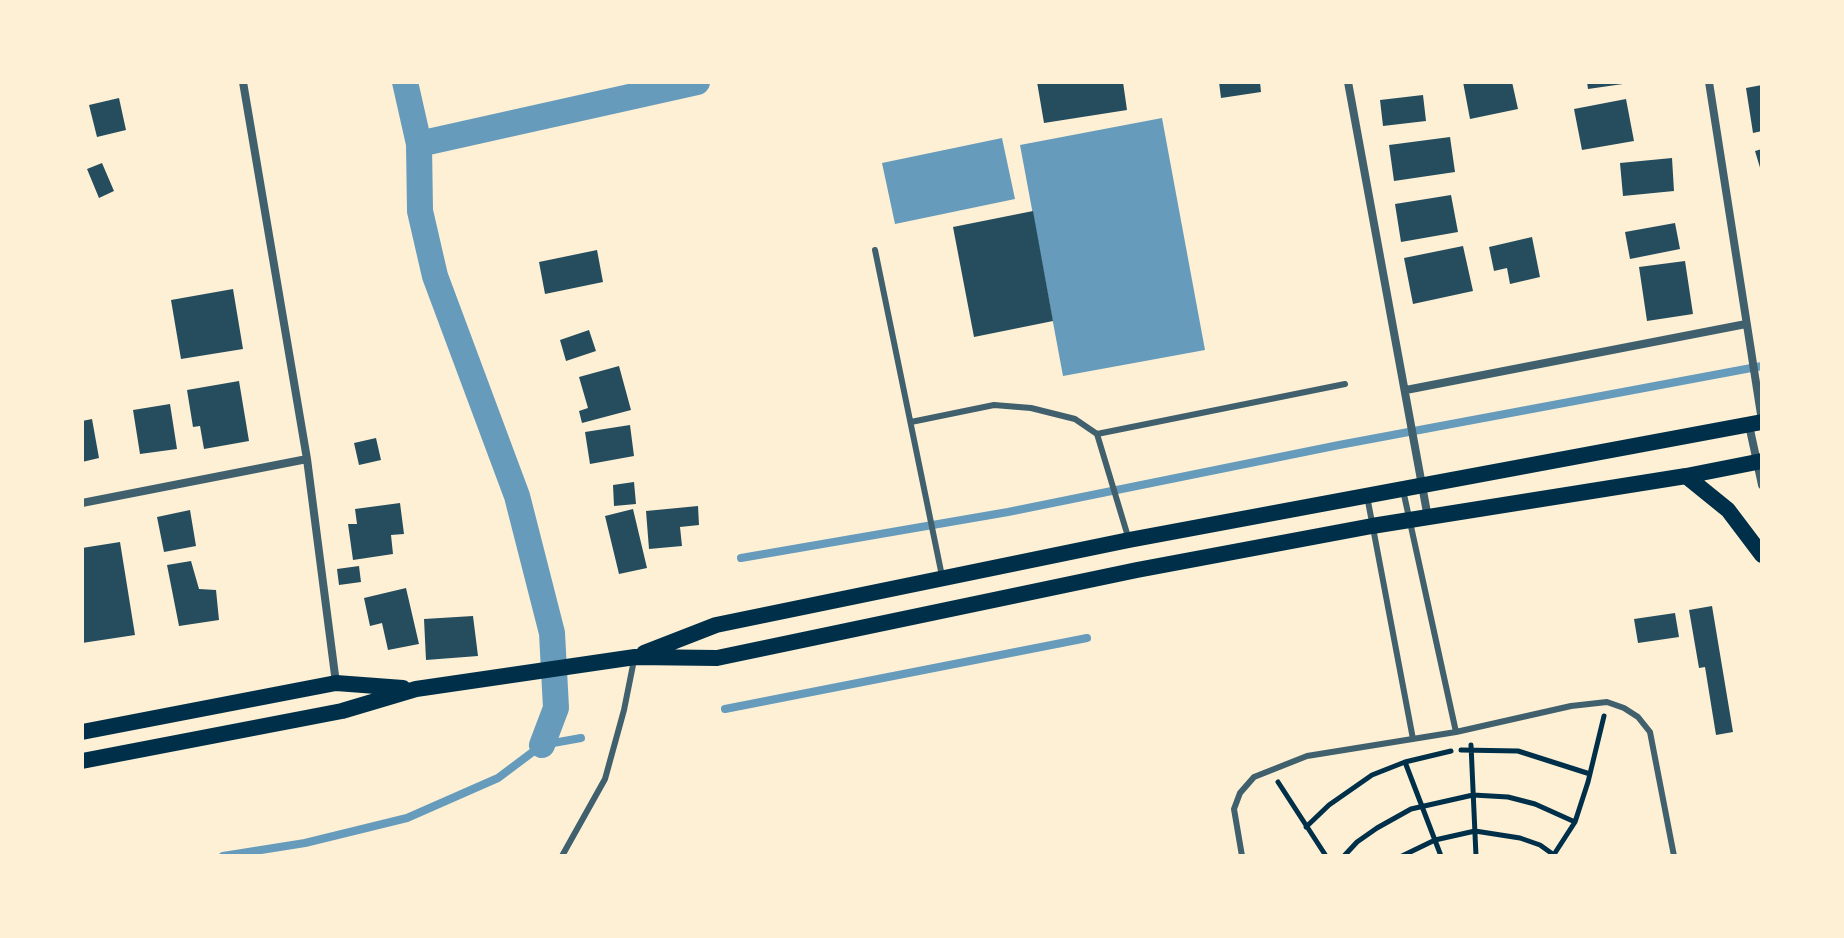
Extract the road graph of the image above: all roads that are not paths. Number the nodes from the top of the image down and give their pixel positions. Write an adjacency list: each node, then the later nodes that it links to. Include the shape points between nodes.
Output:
1 (243, 82): 11 (street)
2 (1348, 82): 7 (street)
3 (1709, 82): 5 (street)
4 (875, 250): 9 (lane)
5 (1746, 324): 7 (street); 8 (street)
6 (1345, 384): 10 (lane)
7 (1406, 390): 15 (street)
8 (1758, 419): 12 (street); 15 (main road)
9 (911, 422): 10 (lane, via 994,405 1075,419); 24 (lane)
10 (1097, 434): 22 (lane)
11 (307, 459): 18 (street); 26 (street)
12 (1760, 462): 13 (main road); 14 (street)
13 (1686, 476): 19 (main road); 23 (main road, via 1728,510)
14 (1762, 485)
15 (1423, 487): 16 (main road); 19 (street)
16 (1403, 490): 17 (main road); 20 (lane)
17 (1367, 496): 21 (lane); 22 (main road)
18 (82, 503)
19 (1428, 518): 20 (main road)
20 (1409, 520): 21 (main road); 29 (lane)
21 (1372, 526): 25 (main road, via 717,658); 30 (lane)
22 (1128, 537): 24 (main road)
23 (1762, 555)
24 (943, 580): 25 (main road, via 716,625)
25 (635, 657): 27 (main road); 32 (lane, via 605,779)
26 (336, 683): 27 (main road); 28 (main road)
27 (425, 688): 31 (main road, via 342,711)
28 (82, 732)
29 (1456, 732): 30 (lane); 34 (lane, via 1571,706 1607,702 1624,708 1650,732)
30 (1413, 739): 33 (lane, via 1307,756 1254,777 1234,809)
31 (82, 761)
32 (562, 856)
33 (1242, 856)
34 (1674, 856)

